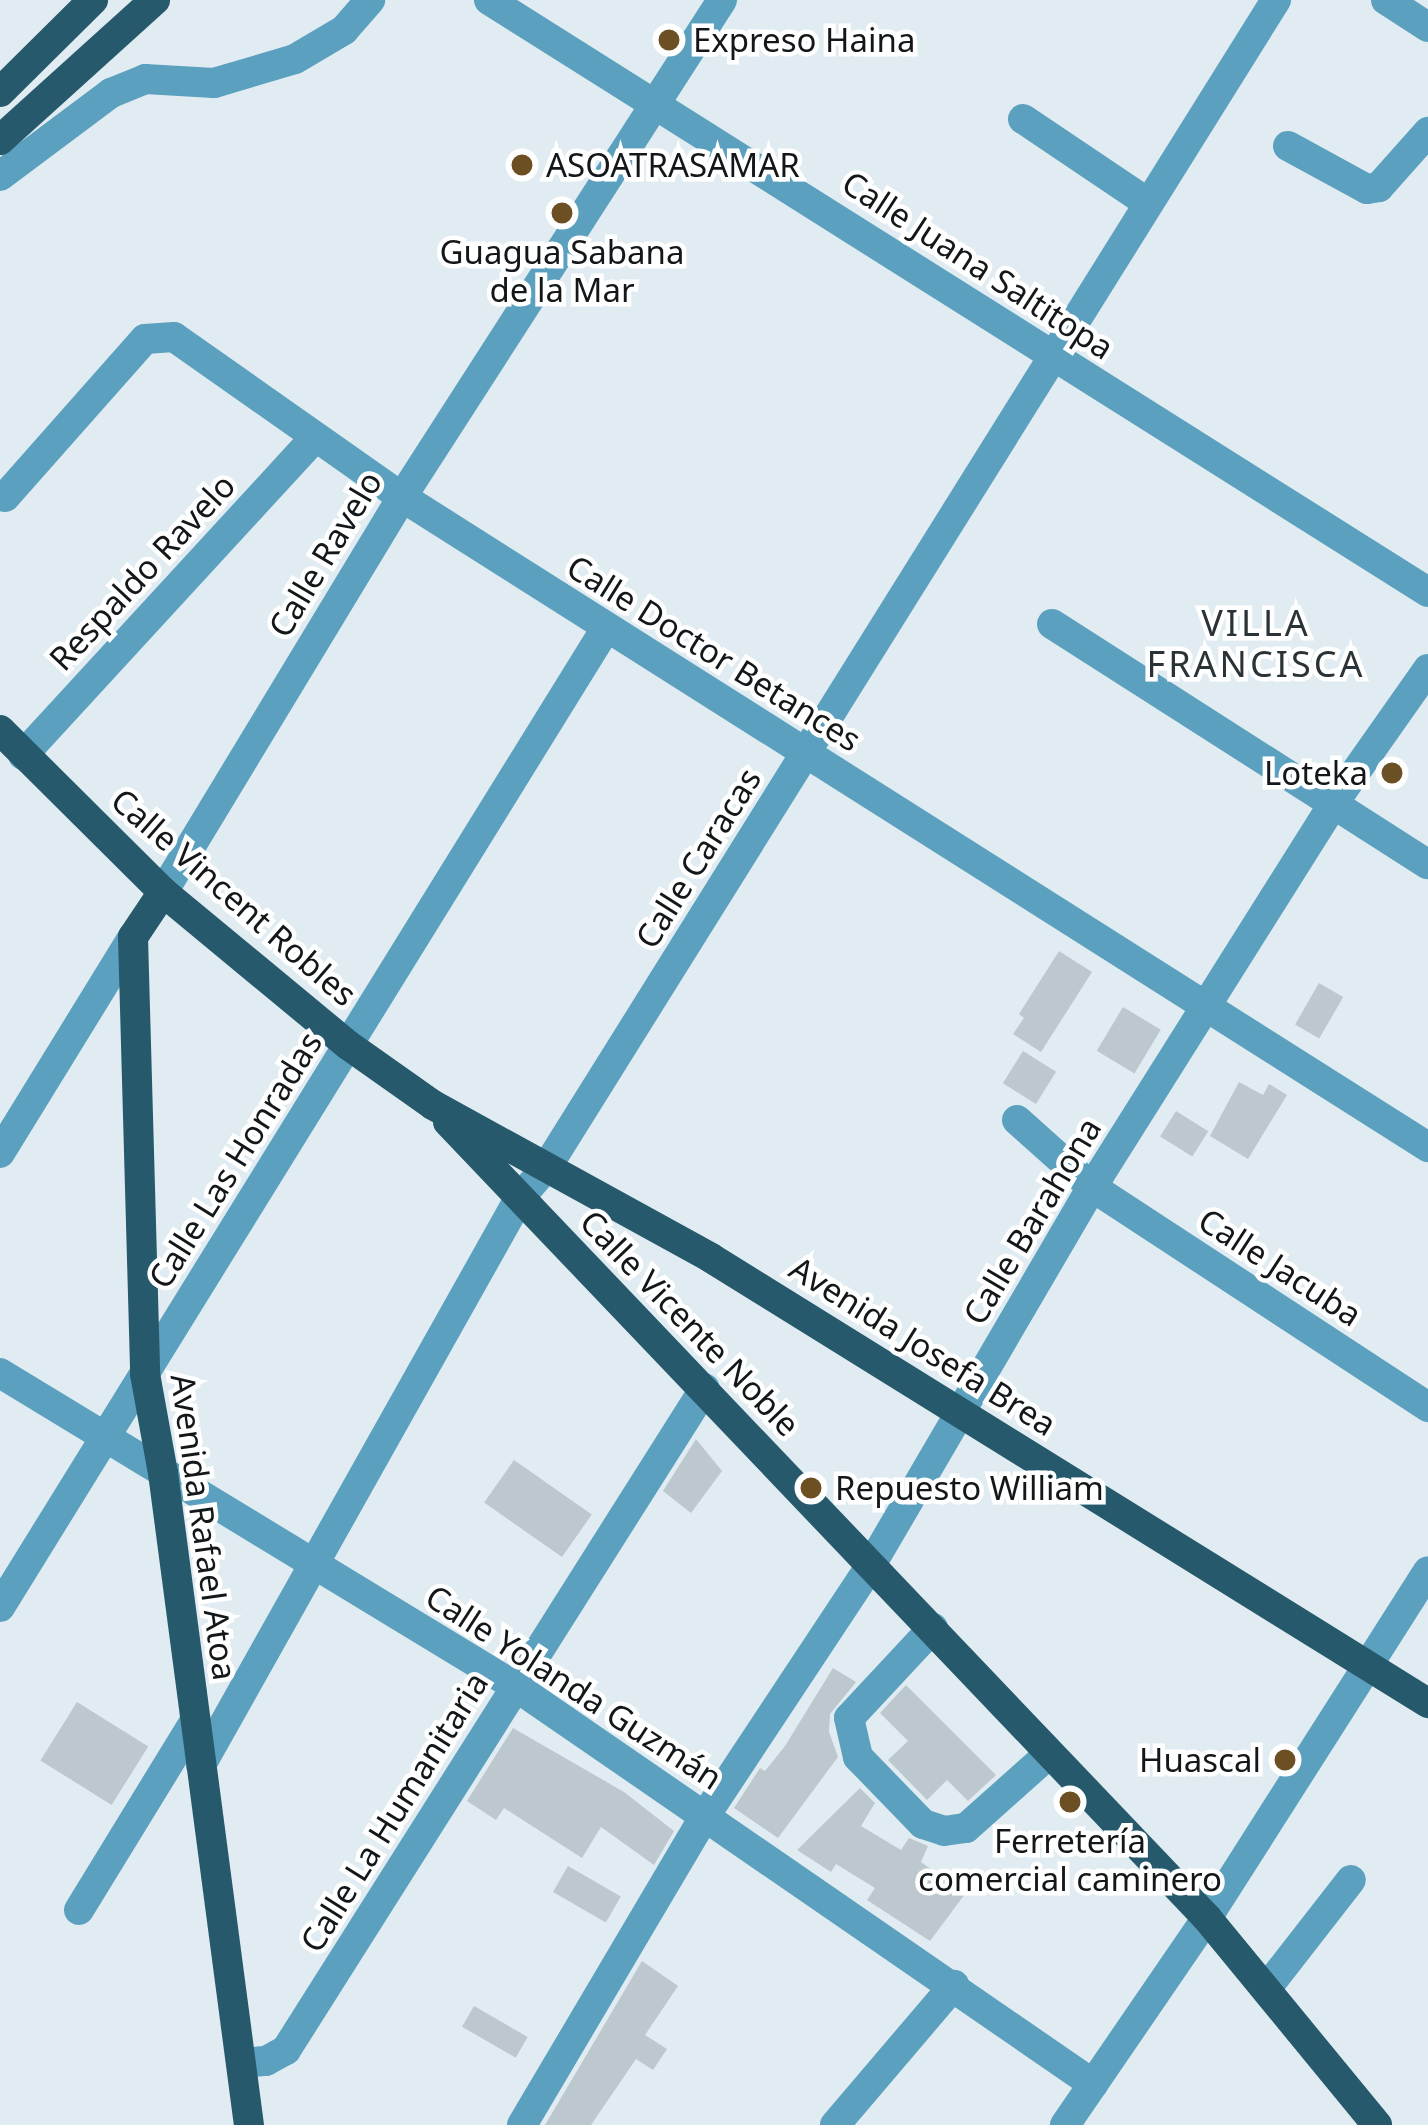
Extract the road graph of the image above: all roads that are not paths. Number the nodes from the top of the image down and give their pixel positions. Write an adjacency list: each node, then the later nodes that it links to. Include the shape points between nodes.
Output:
1 (93, 0): 9 (main road)
2 (155, 0): 13 (main road)
3 (370, 0): 15 (street, via 344,30 295,59 214,82 145,79 111,93)
4 (489, 0): 10 (street, Calle Juana Saltitopa)
5 (722, 0): 10 (street, Calle Ravelo)
6 (1276, 0): 16 (street, Calle Caracas)
7 (1386, 0): 8 (street)
8 (1428, 27)
9 (0, 92)
10 (658, 102): 17 (street, Calle Juana Saltitopa); 20 (street, Calle Ravelo)
11 (1023, 118): 16 (street)
12 (1428, 132): 14 (street, via 1379,187 1367,189)
13 (0, 140)
14 (1288, 146)
15 (0, 176)
16 (1148, 203): 17 (street, Calle Caracas)
17 (1053, 355): 21 (street, Calle Juana Saltitopa); 26 (street, Calle Caracas)
18 (315, 437): 19 (street, Calle Doctor Betances, via 160,334 145,339); 20 (street, Calle Doctor Betances); 27 (street, Respaldo Ravelo)
19 (5, 496)
20 (402, 497): 23 (street, Calle Doctor Betances); 30 (street, Calle Ravelo)
21 (1428, 592)
22 (1052, 624): 28 (street)
23 (607, 628): 26 (street, Calle Doctor Betances); 33 (street, Calle Las Honradas)
24 (1428, 670): 28 (street, Calle Barahona)
25 (0, 730): 27 (main road, Calle Vincent Robles)
26 (806, 753): 32 (street, Calle Doctor Betances); 38 (street, Calle Caracas)
27 (23, 755): 30 (main road, Calle Vincent Robles)
28 (1333, 803): 29 (street); 32 (street, Calle Barahona)
29 (1428, 864)
30 (163, 892): 31 (main road, Calle Ravelo); 33 (main road, Calle Vincent Robles)
31 (133, 937): 37 (street, Calle Ravelo); 42 (main road, Avenida Rafael Atoa)
32 (1205, 1007): 36 (street, Calle Doctor Betances); 39 (street, Calle Barahona)
33 (348, 1045): 34 (main road, Calle Vincent Robles); 42 (street, Calle Las Honradas)
34 (433, 1105): 38 (main road, Avenida Josefa Brea); 40 (main road, Calle Vicente Noble)
35 (1017, 1120): 39 (street, Calle Jacuba)
36 (1428, 1147)
37 (0, 1153)
38 (548, 1166): 40 (street, Calle Caracas); 45 (main road, Avenida Josefa Brea)
39 (1092, 1187): 44 (street, Calle Jacuba); 45 (street, Calle Barahona)
40 (518, 1199): 43 (main road, Calle Vicente Noble); 48 (street, Calle Caracas)
41 (0, 1373): 46 (street, Calle Yolanda Guzmán)
42 (145, 1374): 46 (street, Calle Las Honradas); 47 (main road, Avenida Rafael Atoa)
43 (705, 1388): 49 (main road, Calle Vicente Noble); 54 (street, Calle La Humanitaria)
44 (1428, 1407)
45 (961, 1411): 49 (street, Calle Barahona); 53 (main road, Avenida Josefa Brea)
46 (103, 1440): 47 (street, Calle Yolanda Guzmán); 51 (street, Calle Las Honradas)
47 (163, 1473): 48 (street, Calle Yolanda Guzmán); 56 (main road, Avenida Rafael Atoa)
48 (316, 1563): 54 (street, Calle Yolanda Guzmán); 58 (street, Calle Caracas)
49 (872, 1564): 52 (main road, Calle Vicente Noble); 59 (street, Calle Barahona)
50 (1428, 1571): 53 (street)
51 (0, 1606)
52 (933, 1628): 57 (main road, Calle Vicente Noble); 57 (street, via 849,1718 858,1757 923,1824 944,1831 966,1828)
53 (1373, 1665): 55 (main road, Avenida Josefa Brea); 62 (street)
54 (514, 1686): 59 (street, Calle Yolanda Guzmán); 65 (street, Calle La Humanitaria, via 286,2050)
55 (1428, 1702)
56 (195, 1721): 58 (main road, Avenida Rafael Atoa); 61 (street)
57 (1048, 1754): 62 (main road, Calle Vicente Noble)
58 (201, 1765): 65 (main road, Avenida Rafael Atoa)
59 (705, 1816): 63 (street, Calle Yolanda Guzmán); 68 (street, Calle Barahona)
60 (1351, 1880): 64 (street)
61 (79, 1910)
62 (1208, 1918): 64 (main road, Calle Vicente Noble); 66 (street)
63 (954, 1985): 66 (street, Calle Yolanda Guzmán); 69 (street)
64 (1266, 1990): 71 (main road, Calle Vicente Noble)
65 (241, 2063): 67 (main road, Avenida Rafael Atoa)
66 (1093, 2084): 70 (street)
67 (249, 2125)
68 (522, 2125)
69 (835, 2125)
70 (1065, 2125)
71 (1377, 2125)

